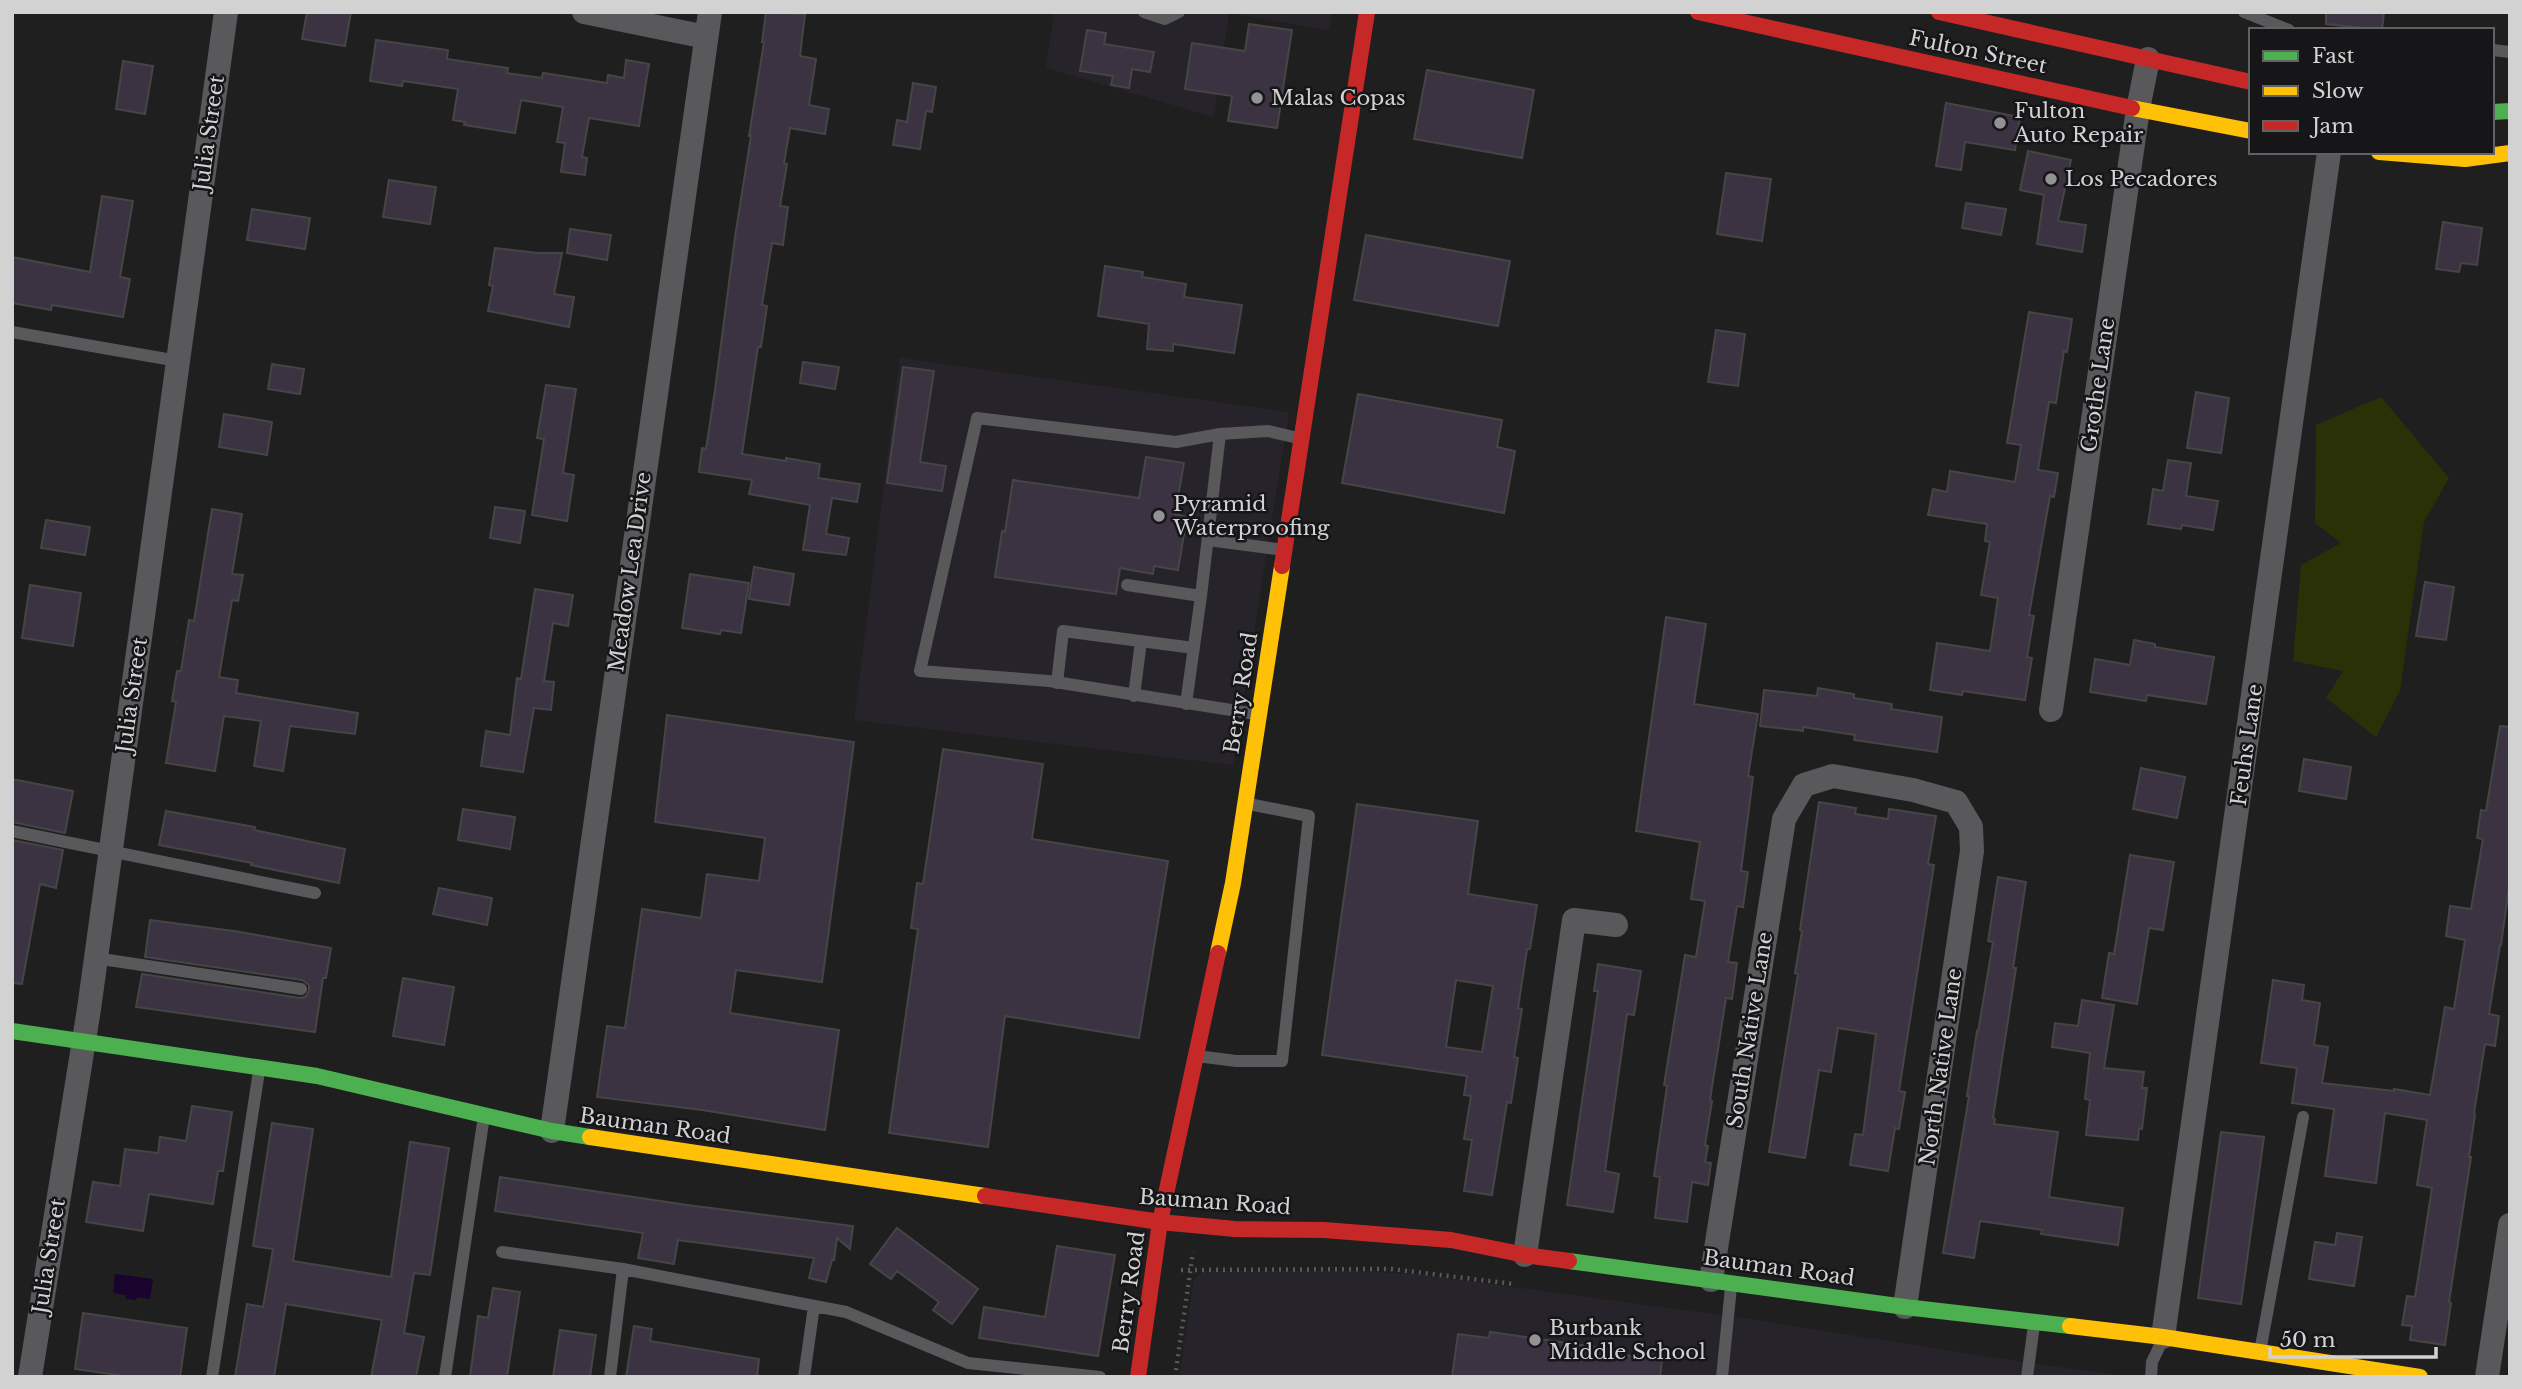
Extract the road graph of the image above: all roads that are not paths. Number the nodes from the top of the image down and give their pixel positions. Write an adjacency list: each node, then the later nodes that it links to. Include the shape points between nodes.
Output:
1 (226, 12): 21 (street, Julia Street)
2 (584, 12): 12 (street)
3 (710, 12): 12 (street, Meadow Lea Drive)
4 (1144, 12): 5 (lane, via 1166,19)
5 (1179, 12)
6 (1367, 12): 23 (street, Berry Road)
7 (1698, 12): 10 (street, Fulton Street)
8 (1939, 12): 13 (street, Fulton Street)
9 (2244, 12): 11 (lane)
10 (1736, 16): 15 (street, Fulton Street)
11 (2284, 28)
12 (706, 37): 49 (street, Meadow Lea Drive)
13 (2148, 59): 14 (street, Fulton Street); 15 (street, Grothe Lane)
14 (2249, 82)
15 (2138, 109): 16 (street, Fulton Street); 33 (street, Grothe Lane)
16 (2249, 131)
17 (2510, 153): 19 (street, via 2465,159)
18 (2329, 154): 59 (street, Feuhs Lane)
19 (2404, 154)
20 (12, 332): 21 (lane)
21 (178, 361): 38 (street, Julia Street)
22 (1220, 434): 23 (lane, via 1268,431); 24 (lane); 30 (lane, via 1176,442 977,418 920,671)
23 (1302, 439): 25 (street, Berry Road)
24 (1208, 540): 25 (lane); 27 (lane)
25 (1284, 550): 34 (street, Berry Road)
26 (1128, 586): 27 (lane)
27 (1201, 596): 29 (lane)
28 (1141, 641): 29 (lane); 30 (lane, via 1063,631); 31 (lane)
29 (1194, 648): 32 (lane)
30 (1057, 683): 31 (lane)
31 (1134, 696): 32 (lane)
32 (1186, 704): 34 (lane)
33 (2051, 710)
34 (1258, 714): 36 (street, Berry Road)
35 (1804, 785): 55 (street, South Native Lane, via 1784,819 1720,1221); 57 (street, North Native Lane, via 1833,776 1913,790 1956,802 1970,827 1972,851)
36 (1245, 803): 45 (street, Berry Road); 45 (lane, via 1309,816 1282,1061)
37 (12, 831): 38 (lane)
38 (110, 851): 39 (lane); 41 (street, Julia Street)
39 (315, 893)
40 (1616, 925): 53 (street, via 1574,920)
41 (95, 958): 42 (lane); 44 (street, Julia Street)
42 (301, 989)
43 (12, 1031): 44 (street, Bauman Road)
44 (84, 1041): 46 (street, Bauman Road); 61 (street, Julia Street)
45 (1196, 1056): 50 (street, Berry Road)
46 (260, 1067): 47 (street, Bauman Road); 62 (lane)
47 (484, 1116): 49 (street, Bauman Road); 63 (lane)
48 (2303, 1117): 60 (lane)
49 (551, 1131): 50 (street, Bauman Road)
50 (1160, 1222): 53 (street, Bauman Road, via 1451,1240); 67 (street, Berry Road)
51 (2510, 1225): 72 (street)
52 (502, 1252): 54 (lane)
53 (1525, 1255): 55 (street, Bauman Road)
54 (623, 1269): 56 (lane); 64 (lane)
55 (1721, 1281): 57 (street, Bauman Road); 68 (lane)
56 (814, 1306): 65 (lane); 66 (lane, via 846,1312 968,1363)
57 (1905, 1307): 58 (street, Bauman Road)
58 (2035, 1322): 59 (street, Bauman Road); 69 (lane)
59 (2163, 1337): 60 (street, Bauman Road); 70 (lane)
60 (2260, 1352): 71 (street, Bauman Road)
61 (30, 1377)
62 (212, 1377)
63 (444, 1377)
64 (610, 1377)
65 (804, 1377)
66 (1100, 1377)
67 (1138, 1377)
68 (1722, 1377)
69 (2027, 1377)
70 (2151, 1377)
71 (2420, 1377)
72 (2487, 1377)

